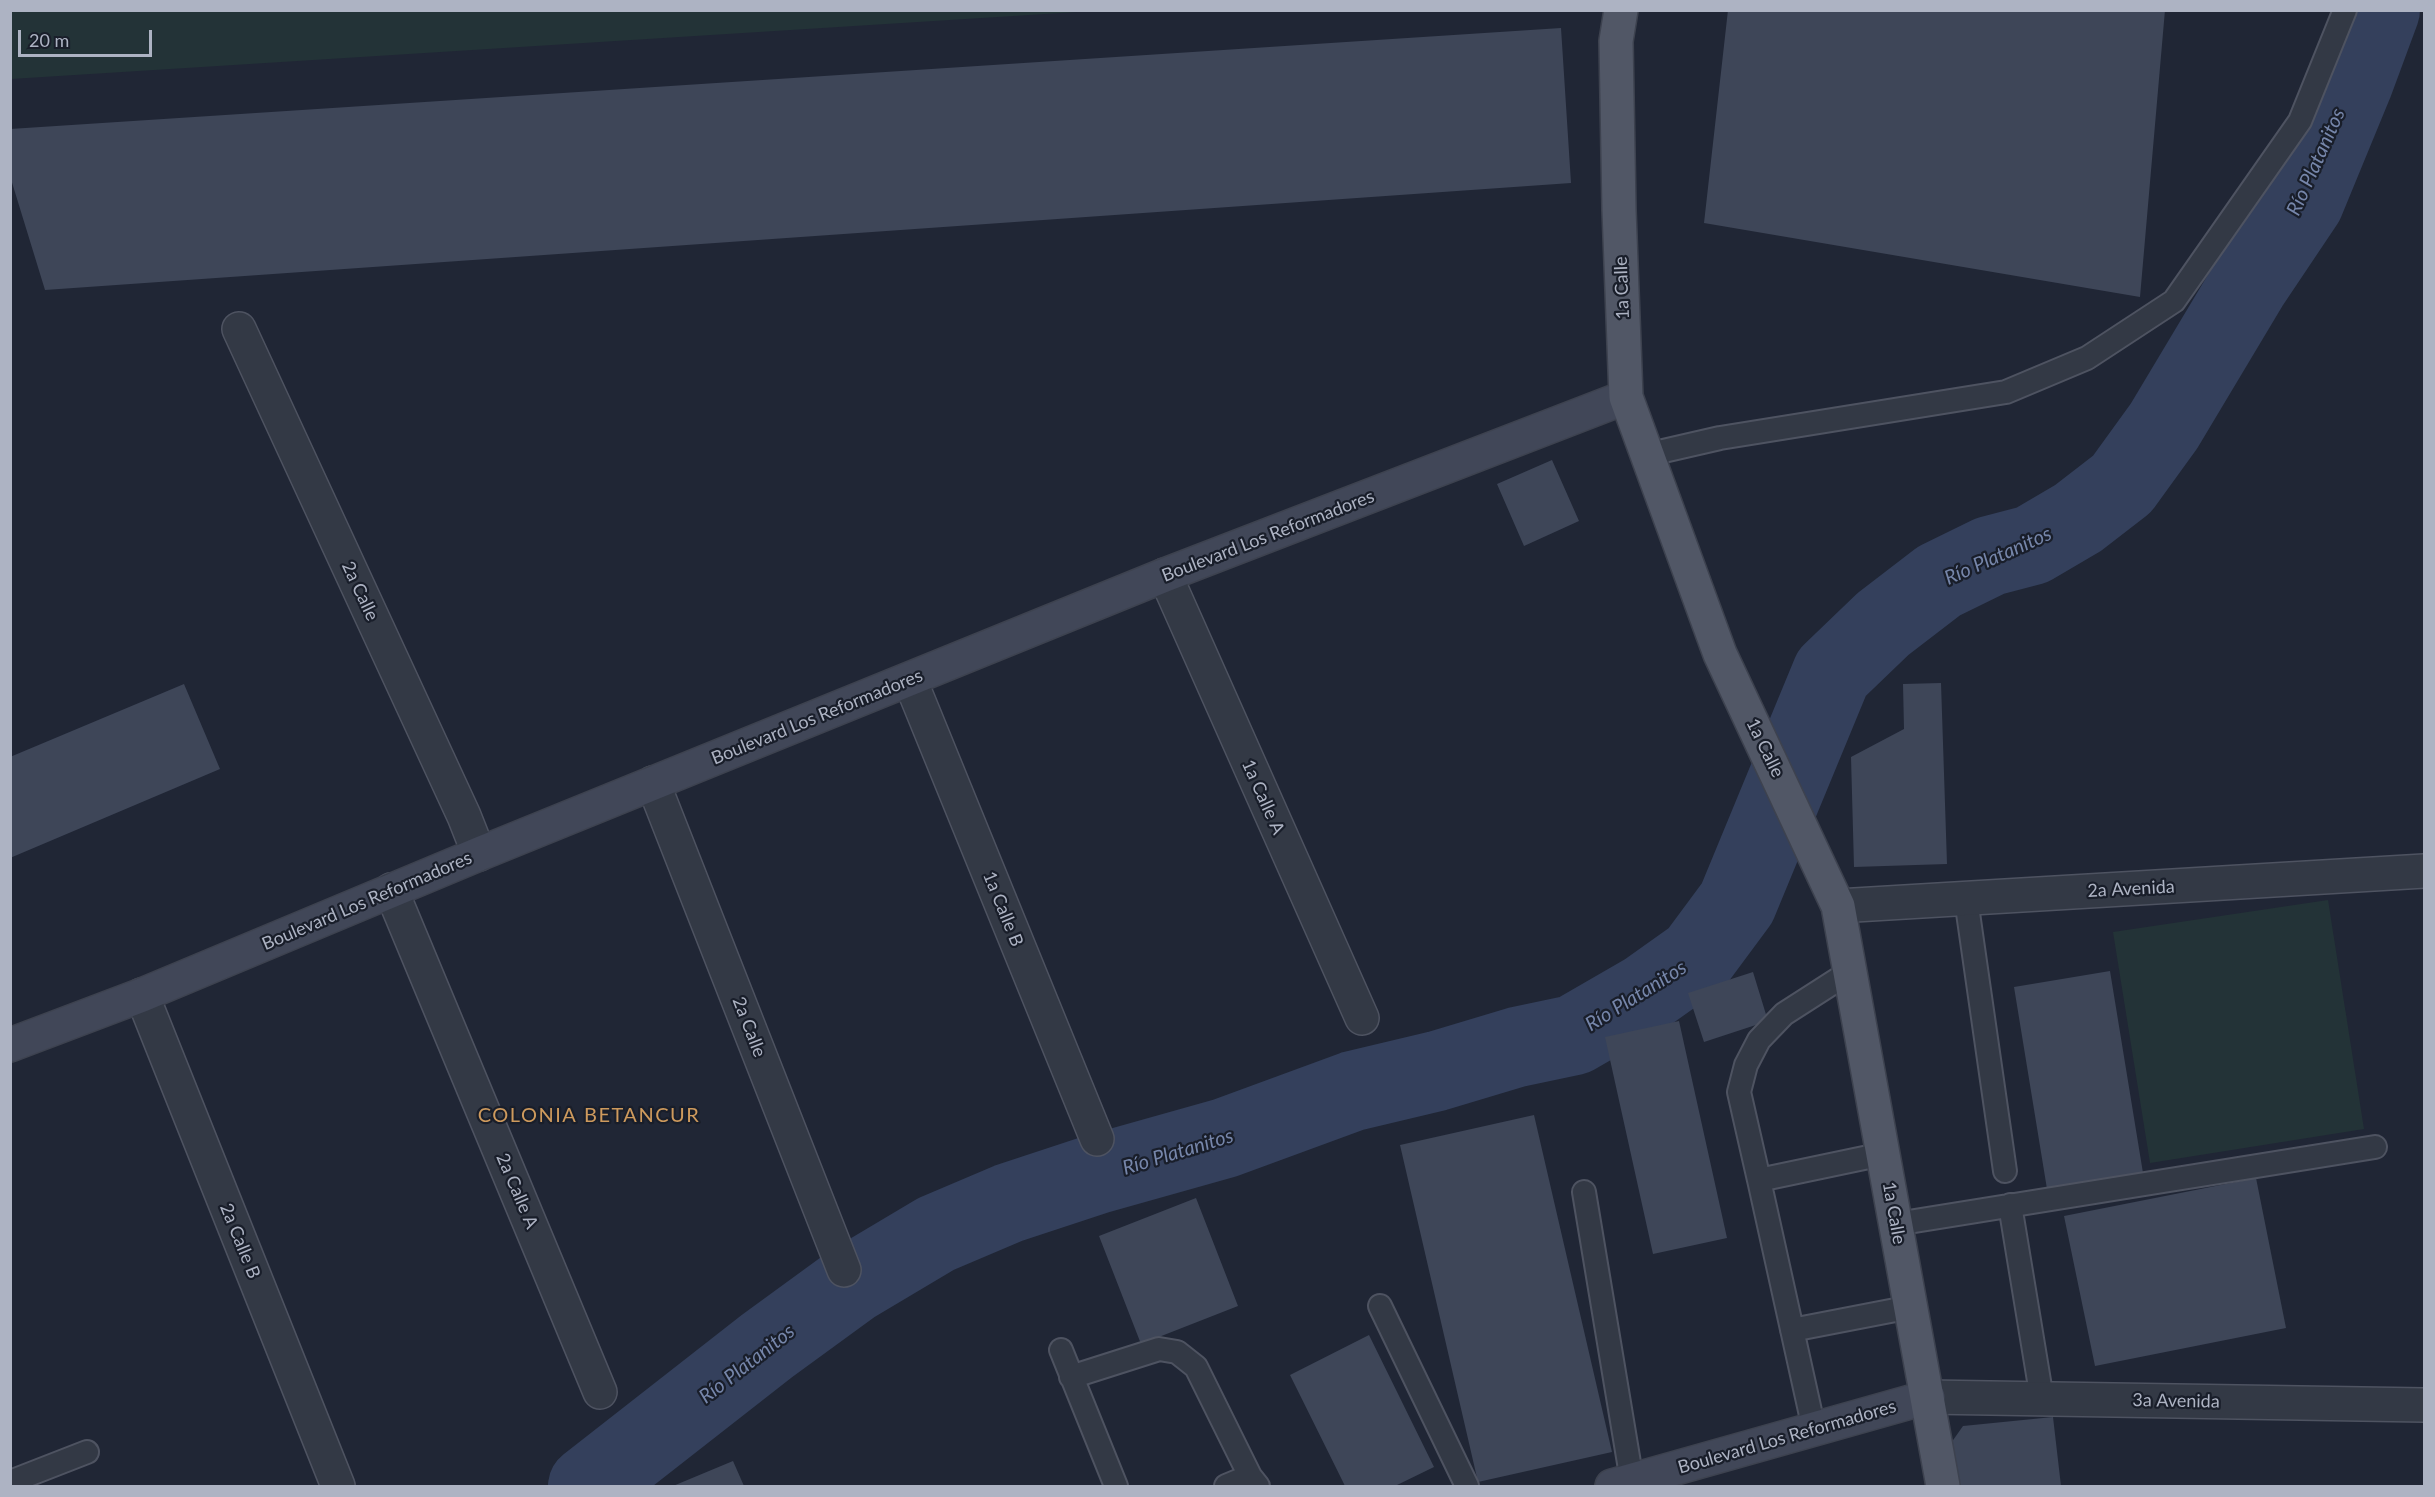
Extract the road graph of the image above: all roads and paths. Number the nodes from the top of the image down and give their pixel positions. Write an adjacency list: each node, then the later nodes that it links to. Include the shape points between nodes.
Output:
1 (1621, 10): 4 (main road, 1a Calle, via 1617,41 1618,142)
2 (2344, 10): 5 (lane, via 2300,121 2174,301 2087,358 2006,392 1720,438)
3 (239, 329): 9 (street, 2a Calle)
4 (1626, 397): 5 (main road, 1a Calle); 6 (main road, Boulevard Los Reformadores)
5 (1646, 455): 13 (main road, 1a Calle, via 1720,654)
6 (1165, 575): 7 (main road, Boulevard Los Reformadores); 16 (street, 1a Calle A)
7 (910, 680): 8 (main road, Boulevard Los Reformadores); 18 (street, 1a Calle B)
8 (653, 783): 9 (main road, Boulevard Los Reformadores); 26 (street, 2a Calle)
9 (479, 854): 11 (main road, Boulevard Los Reformadores)
10 (2424, 871): 12 (street, 2a Avenida)
11 (391, 890): 15 (main road, Boulevard Los Reformadores); 32 (street, 2a Calle A)
12 (1966, 899): 13 (street, 2a Avenida); 21 (lane)
13 (1838, 906): 14 (main road, 1a Calle)
14 (1851, 971): 20 (main road, 1a Calle); 22 (lane, via 1784,1014 1759,1041 1746,1065 1739,1092)
15 (142, 995): 17 (main road, Boulevard Los Reformadores); 41 (street, 2a Calle B)
16 (1362, 1018)
17 (10, 1045)
18 (1096, 1138)
19 (2375, 1147): 24 (lane)
20 (1883, 1154): 22 (lane); 25 (main road, 1a Calle)
21 (2005, 1171)
22 (1759, 1180): 29 (lane)
23 (1584, 1192): 40 (lane)
24 (2010, 1205): 25 (lane); 34 (lane)
25 (1896, 1224): 28 (main road, 1a Calle)
26 (844, 1270)
27 (1380, 1306): 44 (lane)
28 (1911, 1307): 29 (lane); 33 (main road, 1a Calle)
29 (1792, 1330): 36 (lane)
30 (1061, 1350): 31 (lane)
31 (1071, 1377): 38 (lane, via 1159,1349 1177,1352 1196,1367); 42 (lane)
32 (600, 1392)
33 (1928, 1398): 34 (street, 3a Avenida); 36 (main road, Boulevard Los Reformadores); 45 (main road, 1a Calle)
34 (2042, 1399): 35 (street, 3a Avenida)
35 (2424, 1405)
36 (1814, 1429): 40 (main road, Boulevard Los Reformadores)
37 (87, 1452): 39 (lane)
38 (1254, 1481): 43 (lane)
39 (10, 1482)
40 (1622, 1484)
41 (338, 1486)
42 (1116, 1486)
43 (1226, 1486)
44 (1467, 1486)
45 (1943, 1486)

